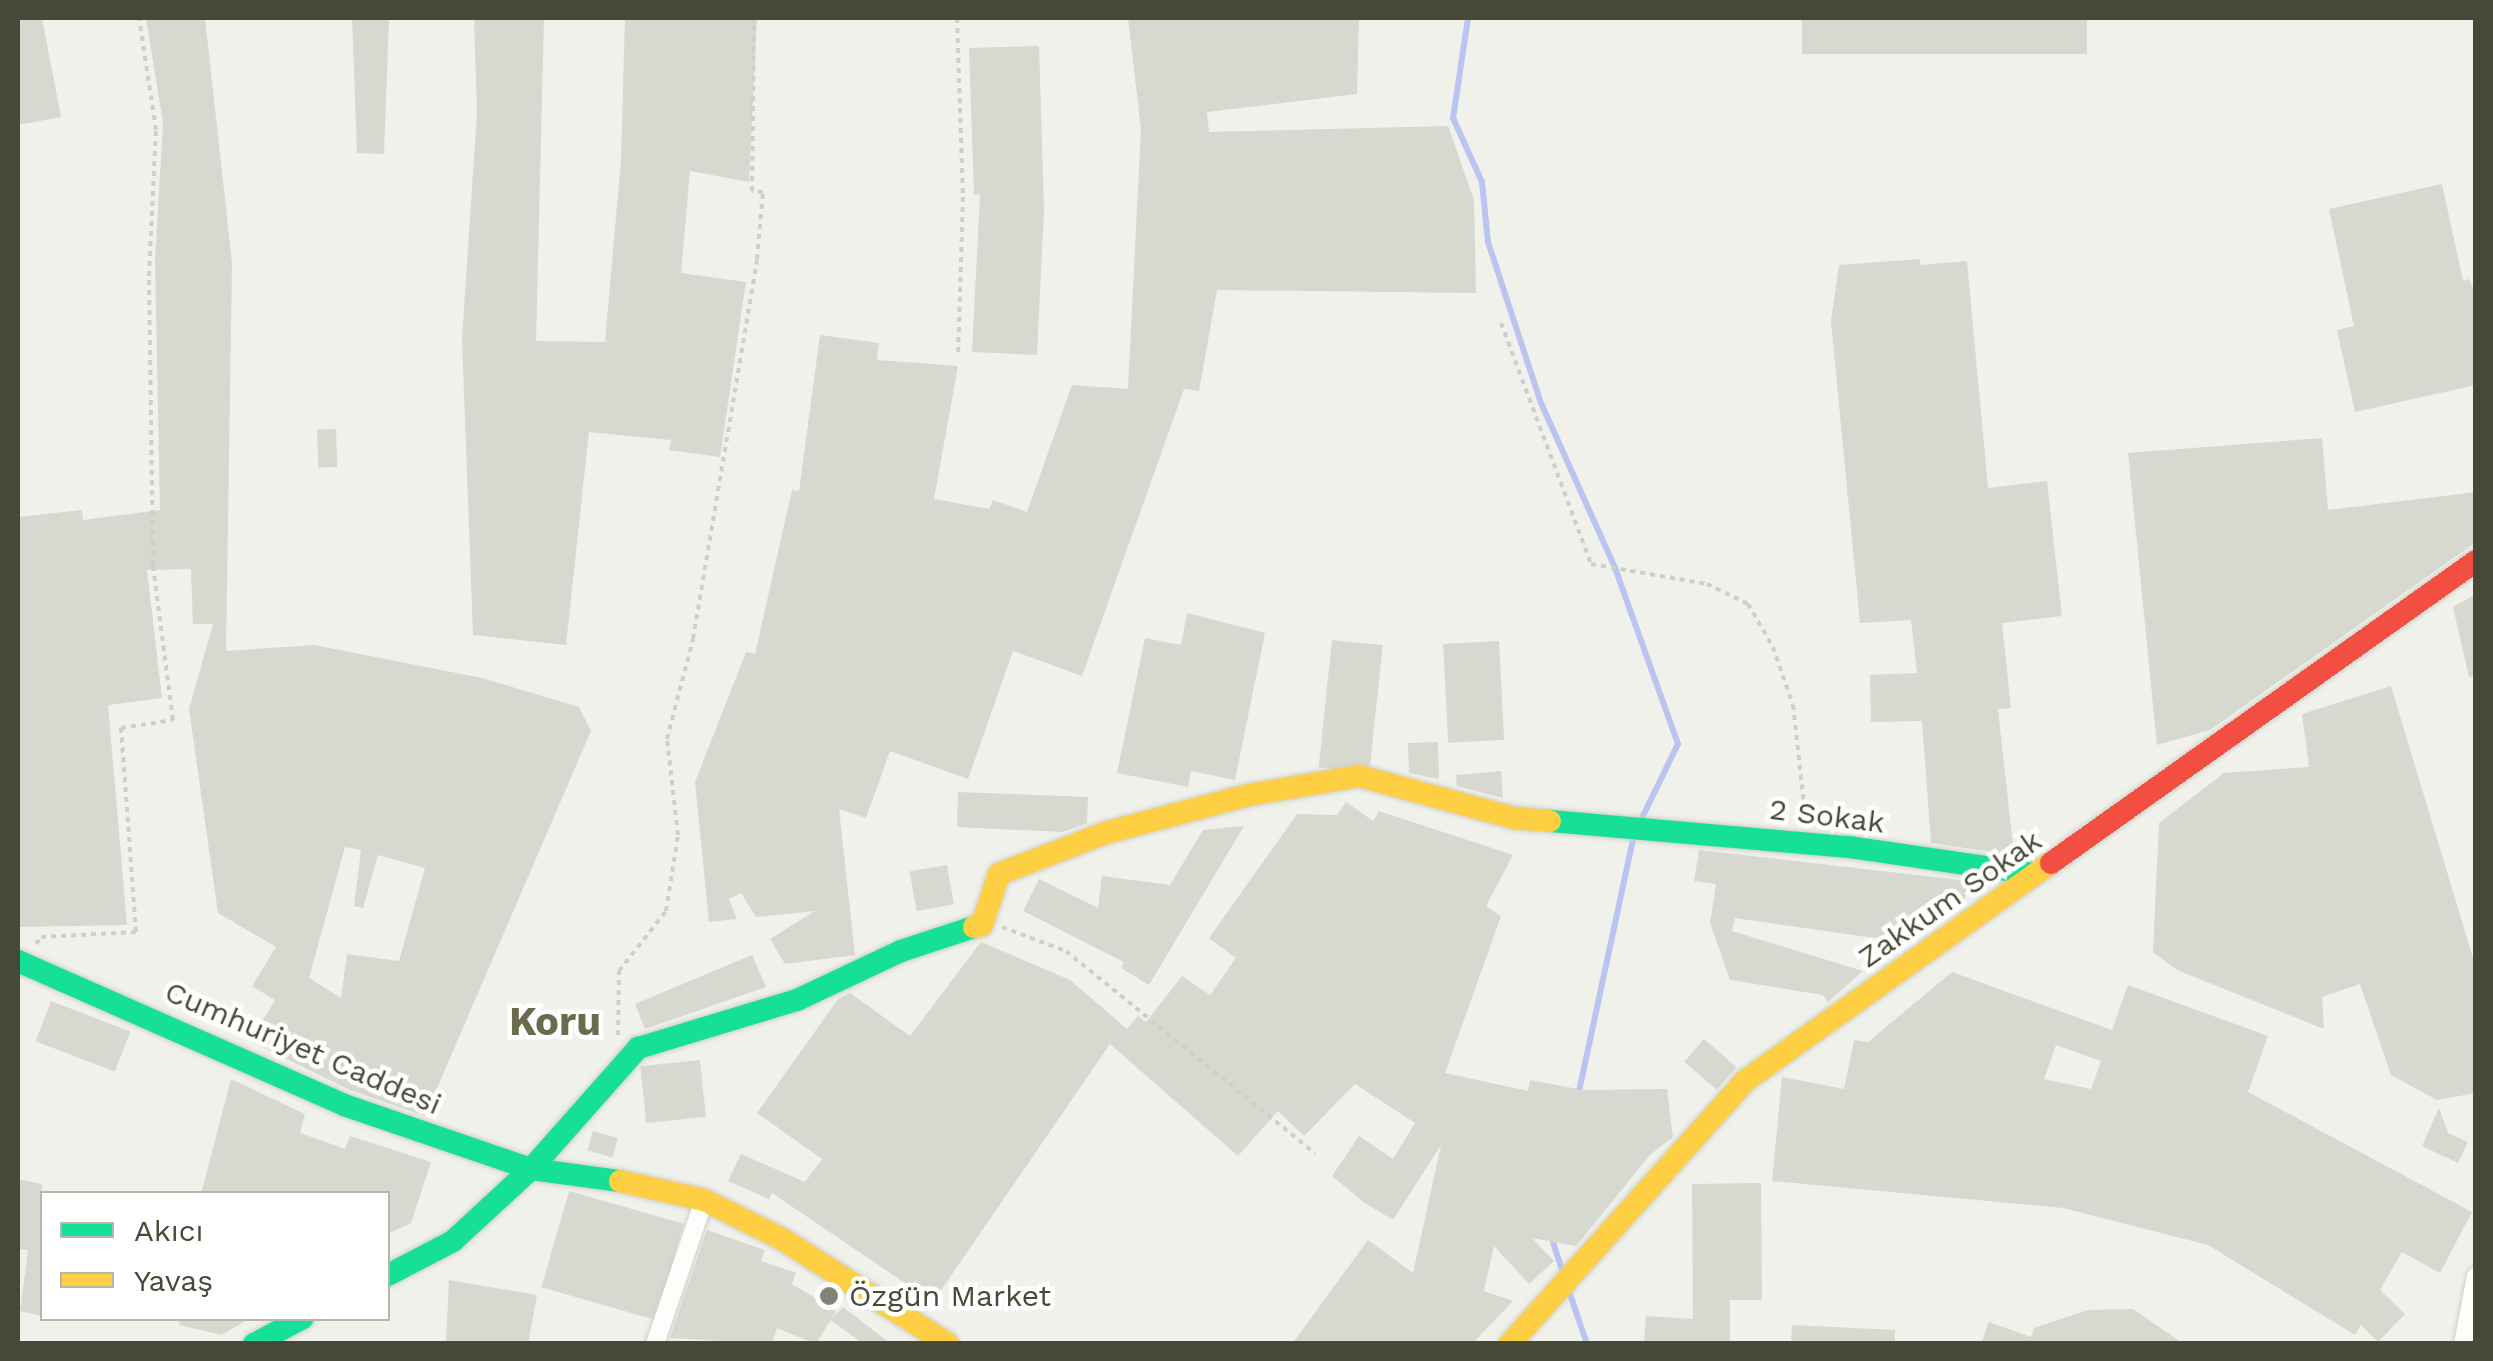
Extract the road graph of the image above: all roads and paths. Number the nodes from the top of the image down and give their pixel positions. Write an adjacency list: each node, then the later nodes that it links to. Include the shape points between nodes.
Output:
1 (139, 18): 10 (path, via 156,130 153,564 173,720 122,728 136,932 40,937)
2 (754, 18): 11 (path, via 752,191 763,192 693,639 667,739 678,835 666,912 618,971 614,1017)
3 (957, 18): 5 (path, via 963,197)
4 (1501, 323): 7 (path, via 1592,564 1706,584 1748,604 1773,646 1793,705)
5 (958, 352)
6 (2476, 561): 8 (street, Zakkum Sokak)
7 (1807, 843): 8 (street, 2 Sokak); 9 (street, 2 Sokak, via 1514,818 1359,776 1249,795 1105,833 999,874)
8 (2034, 874): 21 (street, Zakkum Sokak, via 1745,1081)
9 (982, 925): 11 (street, via 901,951 797,1000 638,1048); 12 (path, via 1022,930 1066,951)
10 (20, 962): 13 (street, Cumhuriyet Caddesi, via 344,1105)
11 (624, 1063): 13 (street)
12 (1316, 1154)
13 (531, 1169): 14 (street, Cumhuriyet Caddesi, via 664,1187); 15 (street, via 453,1241)
14 (704, 1200): 19 (street); 20 (street, Cumhuriyet Caddesi, via 782,1239)
15 (390, 1274)
16 (2476, 1276): 22 (street)
17 (297, 1321): 18 (street)
18 (254, 1344)
19 (656, 1344)
20 (948, 1344)
21 (1510, 1344)
22 (2464, 1344)

